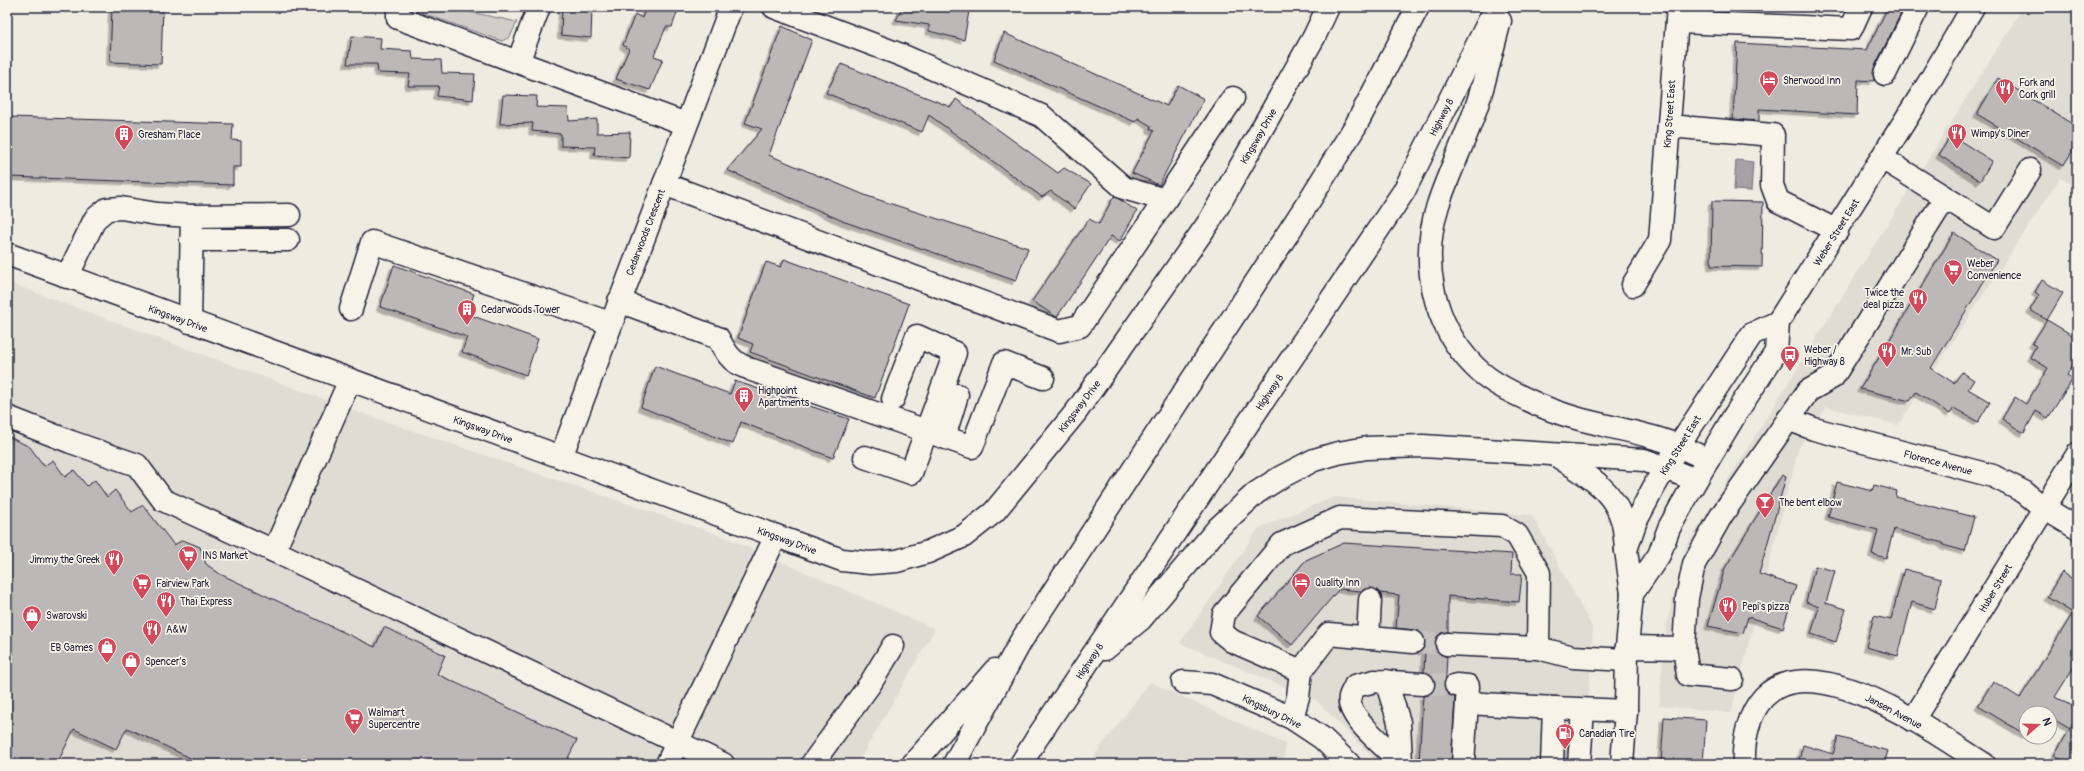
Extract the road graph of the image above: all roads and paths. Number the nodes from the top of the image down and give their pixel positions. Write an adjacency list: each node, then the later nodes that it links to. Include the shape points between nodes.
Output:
1 (398, 7): 13 (main road, via 398,18)
2 (539, 7): 13 (main road)
3 (731, 7): 16 (main road, Cedarwoods Crescent)
4 (774, 7): 22 (main road, via 901,55 1042,116 1124,188)
5 (1328, 7): 53 (main road, Kingsway Drive, via 1314,37 1209,222 1076,412 994,512 964,536 928,552 897,561 842,560)
6 (1418, 7): 59 (main road, via 1356,125 1309,202)
7 (1496, 7): 66 (main road, Highway 8, via 1404,191)
8 (1504, 7): 43 (main road, via 1477,106 1438,205 1431,234 1431,286 1439,313 1458,348 1475,367 1502,387 1540,406)
9 (1861, 7): 12 (main road, via 1851,29)
10 (1918, 7): 14 (main road)
11 (1973, 7): 18 (main road, Weber Street East)
12 (1677, 14): 17 (main road, King Street East)
13 (518, 62): 16 (main road)
14 (1885, 74)
15 (1232, 98): 22 (main road)
16 (686, 124): 20 (main road, Cedarwoods Crescent)
17 (1669, 126): 25 (main road, via 1772,135 1772,185 1778,200); 30 (main road, King Street East, via 1660,240)
18 (1882, 158): 21 (main road); 25 (main road, Weber Street East)
19 (2030, 170): 21 (main road, via 1994,228)
20 (664, 184): 22 (main road, via 1059,331 1080,326); 31 (main road, Cedarwoods Crescent)
21 (1945, 198): 41 (main road, via 1833,376 1808,391)
22 (1165, 200)
23 (289, 215): 24 (main road)
24 (192, 216): 26 (main road); 29 (main road, via 121,208 107,209 95,219)
25 (1836, 232): 34 (main road, Weber Street East)
26 (191, 240): 27 (main road); 33 (main road)
27 (288, 240)
28 (7, 254): 29 (main road, Kingsway Drive)
29 (67, 277): 33 (main road, Kingsway Drive)
30 (1633, 285)
31 (619, 301): 35 (main road, Cedarwoods Crescent); 42 (main road, via 718,338 727,355 737,364)
32 (351, 310): 35 (main road, via 372,242)
33 (190, 322): 37 (main road, Kingsway Drive)
34 (1778, 322): 43 (main road, King Street East, via 1752,334); 48 (main road, Weber Street East, via 1776,352)
35 (610, 323): 46 (main road, Cedarwoods Crescent)
36 (1043, 378): 42 (main road, via 1004,363 972,447)
37 (350, 380): 46 (main road, Kingsway Drive); 55 (main road)
38 (957, 395): 42 (main road)
39 (893, 399): 42 (main road, via 917,336 955,353)
40 (7, 417): 55 (main road, via 137,465 163,500)
41 (1788, 419): 51 (main road, Florence Avenue, via 1814,429 1993,476 2024,492); 64 (main road, via 1721,516 1694,564 1687,598)
42 (935, 434): 47 (main road, via 911,473)
43 (1679, 445): 48 (main road); 49 (main road, King Street East)
44 (1556, 455): 49 (main road, via 1644,460); 54 (main road, via 1595,481 1612,500 1622,519); 66 (main road, via 1389,446 1338,453 1314,460 1256,493 1218,528 1141,619)
45 (2077, 455): 51 (main road, Huber Street)
46 (560, 457): 53 (main road, Kingsway Drive)
47 (865, 457)
48 (1708, 460): 50 (main road, King Street East)
49 (1665, 468): 50 (main road); 54 (main road, King Street East, via 1641,511)
50 (1696, 480): 56 (main road, King Street East, via 1669,528 1659,555)
51 (2044, 508): 52 (main road, Florence Avenue); 76 (main road, Huber Street)
52 (2077, 528)
53 (776, 536): 77 (main road)
54 (1626, 550): 56 (main road, King Street East)
55 (274, 551): 77 (main road)
56 (1632, 594): 65 (main road, King Street East)
57 (1370, 600): 58 (main road)
58 (1368, 638): 60 (main road); 67 (main road, via 1329,634)
59 (1021, 641): 83 (main road); 84 (main road)
60 (1413, 642)
61 (1447, 644): 63 (main road)
62 (892, 646): 82 (main road, via 870,684)
63 (1538, 648): 65 (main road, via 1573,657); 67 (main road, via 1539,573 1517,535 1502,526 1340,518 1282,544 1224,614 1221,632 1232,641)
64 (1684, 648): 65 (main road); 68 (main road, via 1688,675)
65 (1626, 654): 74 (main road, King Street East)
66 (1087, 664): 85 (main road, Highway 8)
67 (1302, 671): 75 (main road)
68 (1732, 679)
69 (1386, 681): 71 (main road); 79 (main road, via 1399,722); 79 (main road, via 1355,686 1350,698 1352,711)
70 (1183, 682): 75 (main road, Kingsbury Drive, via 1212,684)
71 (1423, 684)
72 (1554, 708): 73 (main road); 78 (main road); 87 (main road, via 1464,692)
73 (1583, 710): 74 (main road); 78 (main road)
74 (1626, 711): 88 (main road, King Street East)
75 (1292, 718): 86 (main road, Kingsbury Drive, via 1322,738)
76 (1913, 720): 89 (main road, Jansen Avenue, via 1875,699 1826,682 1803,679 1783,683 1770,690 1756,705 1748,726); 90 (main road, Jansen Avenue)
77 (678, 742): 80 (main road); 81 (main road)
78 (1565, 759)
79 (1401, 763)
80 (667, 764)
81 (723, 764)
82 (812, 764)
83 (913, 764)
84 (954, 764)
85 (1021, 764)
86 (1349, 764)
87 (1463, 764)
88 (1622, 764)
89 (1744, 764)
90 (1984, 764)

